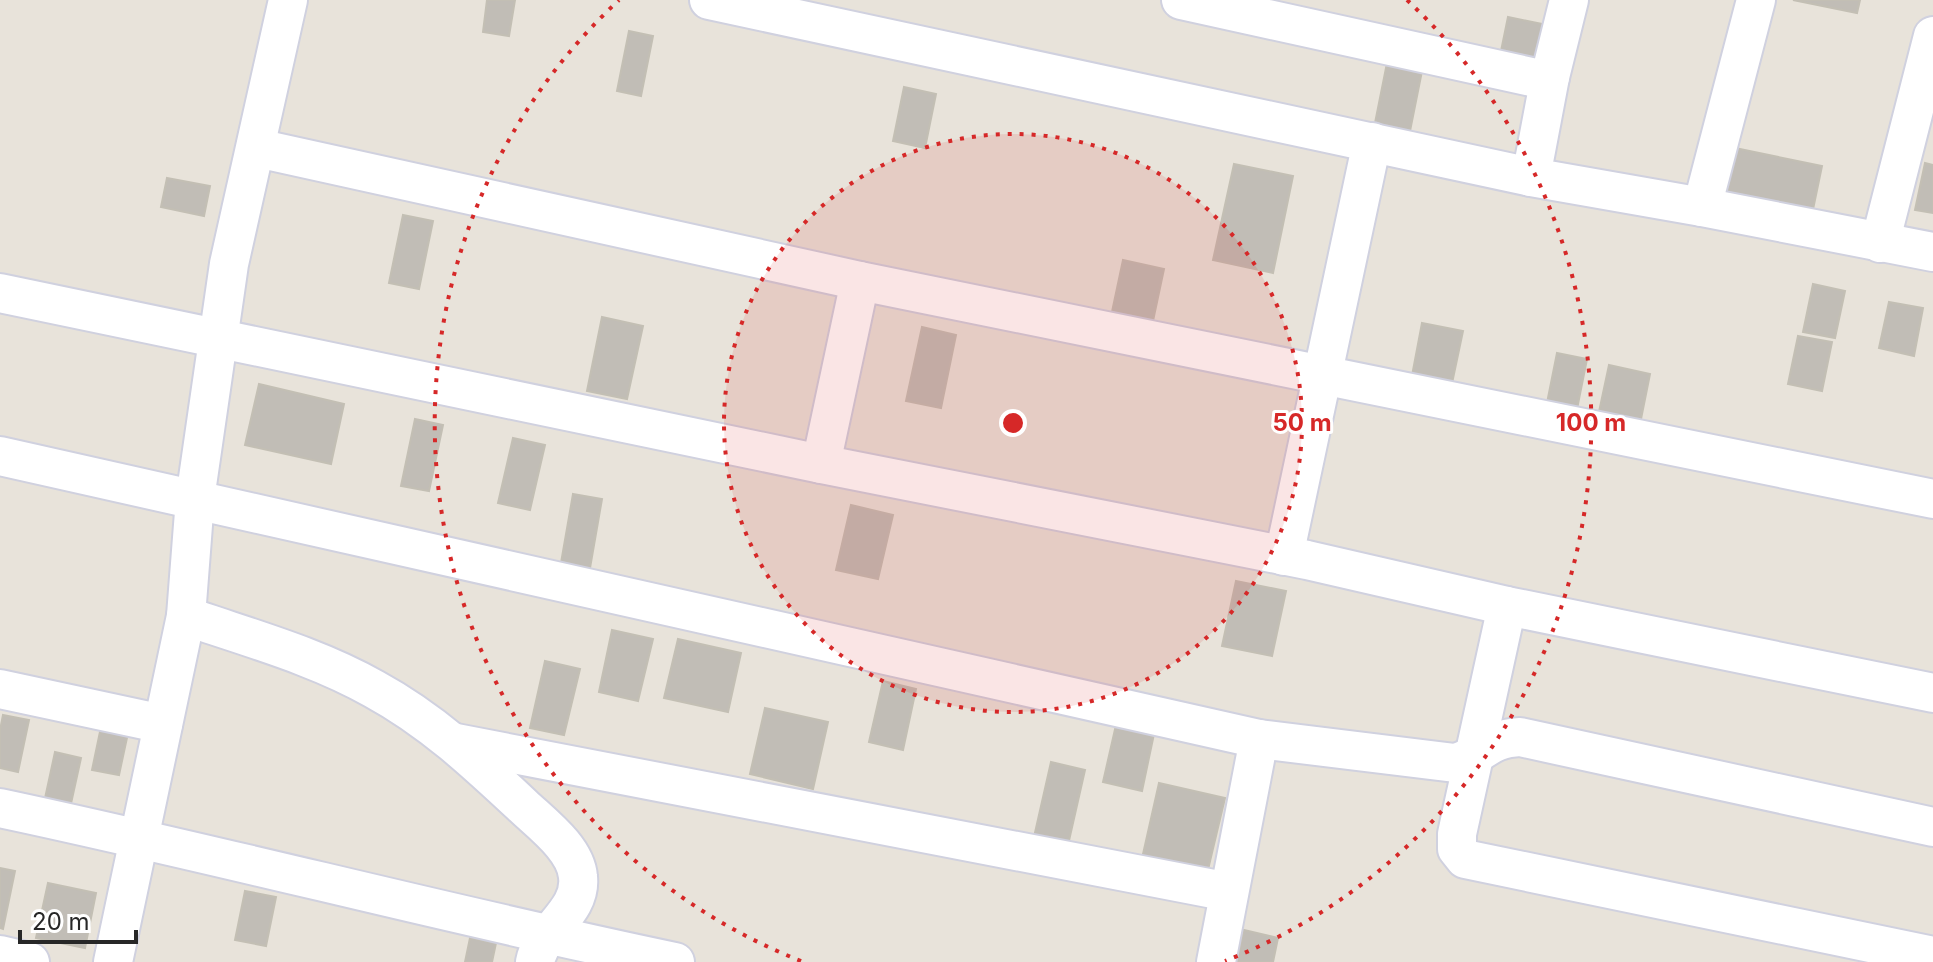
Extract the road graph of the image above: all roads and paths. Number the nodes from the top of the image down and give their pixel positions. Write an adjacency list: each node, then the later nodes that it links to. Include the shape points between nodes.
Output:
1 (288, 0): 9 (street)
2 (709, 0): 8 (street)
3 (1181, 0): 7 (street)
4 (1569, 0): 7 (street)
5 (1756, 0): 11 (street)
6 (1933, 36): 12 (street)
7 (1550, 77): 10 (street)
8 (1372, 142): 10 (street); 17 (street)
9 (257, 148): 14 (street); 16 (street)
10 (1531, 177): 11 (street)
11 (1702, 207): 12 (street)
12 (1880, 243): 13 (street)
13 (1933, 252)
14 (860, 281): 17 (street); 19 (street)
15 (0, 293): 16 (street)
16 (216, 338): 19 (street); 20 (street)
17 (1323, 375): 21 (street); 22 (street)
18 (0, 456): 20 (street)
19 (821, 464): 22 (street)
20 (195, 499): 24 (street); 28 (street)
21 (1933, 499)
22 (1284, 556): 23 (street)
23 (1507, 606): 26 (street); 30 (street)
24 (181, 640): 27 (street); 29 (street, via 331,667 418,715)
25 (0, 689): 27 (street)
26 (1933, 693)
27 (163, 724): 33 (street)
28 (1259, 739): 30 (street, via 1440,763); 34 (street)
29 (456, 743): 34 (street); 35 (street, via 563,846 579,876 578,892)
30 (1472, 758): 32 (street, via 1491,742 1520,737); 37 (street, via 1457,834 1457,849 1465,859)
31 (0, 808): 33 (street)
32 (1933, 827)
33 (138, 838): 35 (street); 39 (street)
34 (1229, 892): 41 (street)
35 (555, 930): 40 (street)
36 (0, 955): 38 (street)
37 (1933, 956)
38 (30, 962)
39 (113, 962)
40 (675, 962)
41 (1216, 962)

